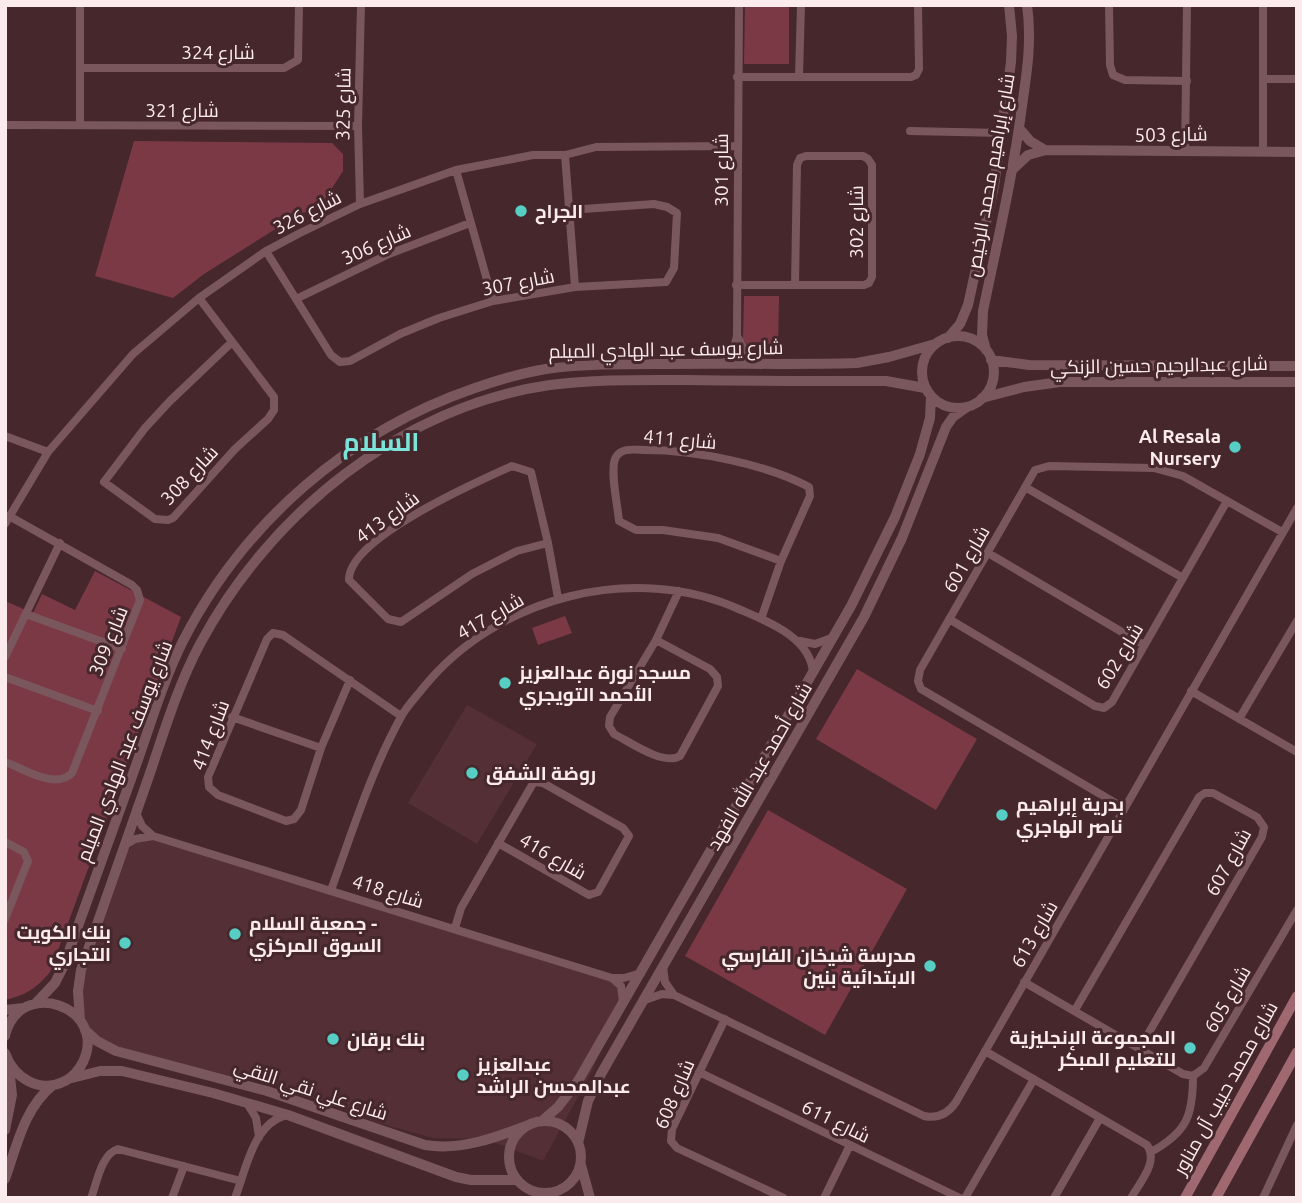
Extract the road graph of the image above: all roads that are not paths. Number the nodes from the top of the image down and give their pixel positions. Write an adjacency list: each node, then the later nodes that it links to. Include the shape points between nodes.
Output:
1 (80, 5): 12 (street)
2 (299, 5): 12 (street, شارع 324, via 298,60 284,68)
3 (361, 5): 20 (street, شارع 325)
4 (738, 5): 14 (street, شارع 301)
5 (801, 5): 13 (street)
6 (918, 5): 13 (street, via 916,75)
7 (1009, 5): 23 (street, شارع إبراهيم محمد الرخيص, via 1011,62)
8 (1027, 5): 21 (street, شارع إبراهيم محمد الرخيص, via 1029,58)
9 (1109, 5): 17 (street, via 1113,75 1125,80)
10 (1187, 5): 17 (street)
11 (1263, 5): 15 (street)
12 (81, 68): 19 (street)
13 (799, 76): 14 (street)
14 (737, 77): 24 (street, شارع 301)
15 (1263, 79): 16 (street); 26 (street)
16 (1297, 79)
17 (1187, 81): 27 (street)
18 (5, 125): 19 (street, شارع 321)
19 (80, 125): 20 (street, شارع 321)
20 (358, 125): 32 (street, شارع 325)
21 (1019, 128): 25 (street); 31 (street, شارع إبراهيم محمد الرخيص)
22 (910, 131): 23 (street)
23 (1003, 133): 43 (street, شارع إبراهيم محمد الرخيص, via 968,305)
24 (737, 146): 29 (street, شارع 326, via 596,147); 36 (street, شارع 301)
25 (1046, 150): 27 (street, شارع 503); 31 (street, شارع 503, via 1028,155)
26 (1263, 150): 27 (street, شارع 503); 28 (street, شارع 503)
27 (1185, 151)
28 (1297, 152)
29 (565, 155): 30 (street, شارع 326, via 533,155); 33 (street)
30 (456, 170): 32 (street, شارع 326); 34 (street)
31 (1013, 170): 46 (street, شارع إبراهيم محمد الرخيص, via 982,311)
32 (360, 204): 35 (street, شارع 326)
33 (569, 210): 38 (street); 38 (street, شارع 307, via 654,204 677,213 674,268 666,282)
34 (470, 223): 40 (street, شارع 306, via 389,254); 41 (street)
35 (266, 251): 39 (street, شارع 326); 40 (street, شارع 307)
36 (736, 285): 37 (street, شارع 302); 42 (street, شارع 301)
37 (796, 285): 37 (street, شارع 302, via 869,284 872,165 863,156 800,158)
38 (575, 287): 41 (street, شارع 307)
39 (199, 298): 44 (street, شارع 308); 61 (street, شارع 326, via 133,354)
40 (296, 299): 41 (street, شارع 307, via 340,362 439,317)
41 (493, 301)
42 (737, 336): 47 (street, شارع 301); 48 (street)
43 (948, 338): 45 (street); 46 (street, via 969,338)
44 (232, 342): 44 (street, شارع 308, via 274,397 273,412 173,517 155,519 104,482 145,428)
45 (936, 344): 48 (street, شارع يوسف عبد الهادي الميلم, via 868,362); 57 (street, via 924,361 922,374)
46 (988, 355): 49 (street, شارع عبدالرحيم حسين الزنكي, via 1020,365); 58 (street, via 993,376)
47 (725, 363): 48 (street, شارع يوسف عبد الهادي الميلم); 51 (street, شارع يوسف عبد الهادي الميلم)
48 (758, 363)
49 (1107, 365): 50 (street, شارع عبدالرحيم حسين الزنكي); 53 (street)
50 (1297, 366)
51 (549, 368): 52 (street, شارع يوسف عبد الهادي الميلم); 55 (street)
52 (533, 371): 56 (street); 71 (street, شارع يوسف عبد الهادي الميلم, via 433,404 360,443 295,494)
53 (1106, 381): 54 (street, شارع عبدالرحيم حسين الزنكي); 58 (street, شارع عبدالرحيم حسين الزنكي, via 1046,383)
54 (1297, 382)
55 (551, 385): 56 (street, شارع يوسف عبد الهادي الميلم); 57 (street, شارع يوسف عبد الهادي الميلم, via 638,380 886,381)
56 (536, 388): 83 (street, شارع يوسف عبد الهادي الميلم, via 493,398 425,426 335,482 260,555)
57 (928, 392): 59 (street, via 951,408); 79 (street, شارع أحمد عبد الله الفهد, via 930,418 920,454 895,517)
58 (982, 398): 59 (street)
59 (967, 407): 102 (street, شارع أحمد عبد الله الفهد, via 949,422 876,594)
60 (5, 436): 61 (street)
61 (48, 452): 65 (street, شارع 326)
62 (1025, 487): 63 (street, شارع 601, via 1035,470 1049,466 1154,468 1183,476); 69 (street, شارع 601); 72 (street)
63 (1227, 501): 66 (street, شارع 601); 72 (street, شارع 602)
64 (1297, 508): 66 (street, شارع 613)
65 (7, 520): 67 (street, شارع 309)
66 (1282, 531): 91 (street, شارع 613)
67 (60, 543): 75 (street); 84 (street, شارع 309, via 137,590 140,604)
68 (548, 543): 68 (street, شارع 413, via 531,472 512,466 433,503 376,541 354,561 349,580 388,619 401,622 472,574 517,551); 74 (street, شارع 413)
69 (988, 553): 77 (street, شارع 601); 82 (street)
70 (781, 561): 70 (street, شارع 411, via 810,496 809,487 701,454 665,450 617,454 613,464 617,499 620,521 626,526 718,538); 76 (street, شارع 411)
71 (228, 569): 83 (street, via 191,635); 85 (street, شارع يوسف عبد الهادي الميلم)
72 (1182, 578): 82 (street, شارع 602)
73 (679, 591): 74 (street, شارع 417, via 620,589); 76 (street, شارع 417); 80 (street)
74 (558, 598): 93 (street, شارع 417, via 477,637 447,661)
75 (26, 614): 84 (street); 86 (street)
76 (761, 619): 81 (street, شارع 417)
77 (949, 619): 82 (street, شارع 602, via 1104,708); 99 (street, شارع 601, via 920,670 921,689)
78 (1297, 621): 95 (street)
79 (835, 636): 81 (street, via 815,644); 89 (street, شارع أحمد عبد الله الفهد)
80 (656, 640): 80 (street, via 609,726 614,734 664,760 674,760 718,680 710,668)
81 (797, 640): 89 (street, via 809,656)
82 (1144, 645)
83 (199, 646): 87 (street, شارع يوسف عبد الهادي الميلم)
84 (122, 649): 92 (street, شارع 309)
85 (179, 650): 87 (street); 121 (street, شارع يوسف عبد الهادي الميلم, via 64,965 55,983)
86 (5, 657)
87 (193, 659): 101 (street, شارع يوسف عبد الهادي الميلم)
88 (5, 677): 92 (street)
89 (813, 677): 100 (street, شارع أحمد عبد الله الفهد)
90 (350, 680): 93 (street, شارع 414); 94 (street, شارع 414, via 283,635 273,633); 96 (street, شارع 414)
91 (1191, 691): 95 (street); 99 (street, شارع 613)
92 (98, 711): 98 (street, شارع 309, via 69,777 51,780)
93 (401, 716): 109 (street, شارع 417)
94 (232, 717): 96 (street); 96 (street, شارع 414, via 208,777 209,787 286,821 302,810)
95 (1239, 719): 97 (street)
96 (321, 748)
97 (1297, 752)
98 (5, 762)
99 (1124, 808): 116 (street, شارع 613)
100 (734, 812): 102 (street); 103 (street, شارع أحمد عبد الله الفهد)
101 (136, 813): 105 (street); 108 (street, شارع يوسف عبد الهادي الميلم)
102 (749, 819): 104 (street, شارع أحمد عبد الله الفهد)
103 (727, 825): 104 (street); 114 (street, شارع أحمد عبد الله الفهد)
104 (741, 833): 113 (street, شارع أحمد عبد الله الفهد)
105 (153, 836): 108 (street); 109 (street, شارع 418)
106 (5, 842): 111 (street, via 24,852 27,861)
107 (498, 843): 107 (street, شارع 416, via 535,782 623,828 629,836 598,892 589,895); 112 (street, شارع 416, via 461,908)
108 (125, 845): 125 (street, شارع يوسف عبد الهادي الميلم, via 81,970 78,991)
109 (331, 890): 112 (street, شارع 418)
110 (1297, 910): 133 (street, شارع 605, via 1204,1068)
111 (6, 916)
112 (455, 928): 115 (street, شارع 418)
113 (663, 967): 117 (street, via 665,982); 119 (street, شارع أحمد عبد الله الفهد)
114 (641, 973): 115 (street, شارع 418); 120 (street, شارع أحمد عبد الله الفهد)
115 (612, 978): 120 (street, via 622,990)
116 (1024, 982): 123 (street); 128 (street, شارع 613)
117 (674, 995): 119 (street); 124 (street, شارع 613)
118 (1297, 996): 166 (main road, شارع محمد حبيب آل مناور)
119 (645, 1000): 146 (street, شارع أحمد عبد الله الفهد, via 594,1087)
120 (623, 1003): 141 (street, شارع أحمد عبد الله الفهد, via 572,1090)
121 (30, 1006): 122 (street, شارع علي نقي النقي); 125 (street, شارع علي نقي النقي, via 55,1003); 126 (street, شارع يوسف عبد الهادي الميلم, via 10,1022)
122 (5, 1010)
123 (1075, 1010): 127 (street); 127 (street, شارع 607, via 1197,799 1209,792 1227,800 1261,820 1263,834)
124 (725, 1019): 128 (street, شارع 613, via 929,1117 950,1110); 132 (street, شارع 608)
125 (83, 1025): 131 (street, شارع علي نقي النقي, via 110,1048); 134 (street, شارع يوسف عبد الهادي الميلم, via 85,1057)
126 (5, 1036)
127 (1140, 1048): 133 (street)
128 (985, 1051): 136 (street)
129 (1297, 1052): 167 (main road)
130 (7, 1058): 137 (street, via 22,1079); 144 (street, via 12,1095)
131 (162, 1063): 135 (street, via 154,1070); 142 (street, شارع علي نقي النقي, via 267,1091 434,1147 463,1146)
132 (699, 1072): 148 (street, شارع 611); 161 (street, شارع 608, via 670,1132 672,1144)
133 (1193, 1076): 149 (street, via 1186,1124 1171,1141)
134 (68, 1079): 135 (street, شارع علي نقي النقي, via 111,1070); 137 (street, شارع علي نقي النقي)
135 (155, 1079): 138 (street, شارع علي نقي النقي)
136 (1034, 1079): 140 (street); 163 (street)
137 (53, 1085): 150 (street, via 32,1108)
138 (247, 1103): 139 (street, شارع علي نقي النقي); 145 (street)
139 (288, 1115): 145 (street, via 270,1122); 154 (street, شارع علي نقي النقي, via 456,1177)
140 (1100, 1118): 149 (street, via 1144,1142); 164 (street)
141 (542, 1121): 142 (street); 146 (street, via 564,1126)
142 (531, 1124): 154 (street, via 514,1138 510,1148 511,1171)
143 (1297, 1125): 168 (street)
144 (5, 1130)
145 (259, 1137): 155 (street)
146 (578, 1143): 151 (street)
147 (5, 1145): 150 (street)
148 (850, 1145): 162 (street); 163 (street, شارع 611)
149 (1151, 1153): 165 (street, via 1150,1166)
150 (14, 1154): 153 (street)
151 (580, 1160): 156 (street, via 578,1171 565,1187); 160 (street)
152 (184, 1166): 155 (street); 157 (street, via 122,1149 112,1151); 158 (street)
153 (5, 1179)
154 (517, 1180): 156 (street)
155 (242, 1181): 159 (street)
156 (538, 1195)
157 (91, 1198)
158 (172, 1198)
159 (235, 1198)
160 (590, 1198)
161 (784, 1198)
162 (824, 1198)
163 (962, 1198)
164 (1054, 1198)
165 (1131, 1198)
166 (1185, 1198)
167 (1216, 1198)
168 (1263, 1198)

